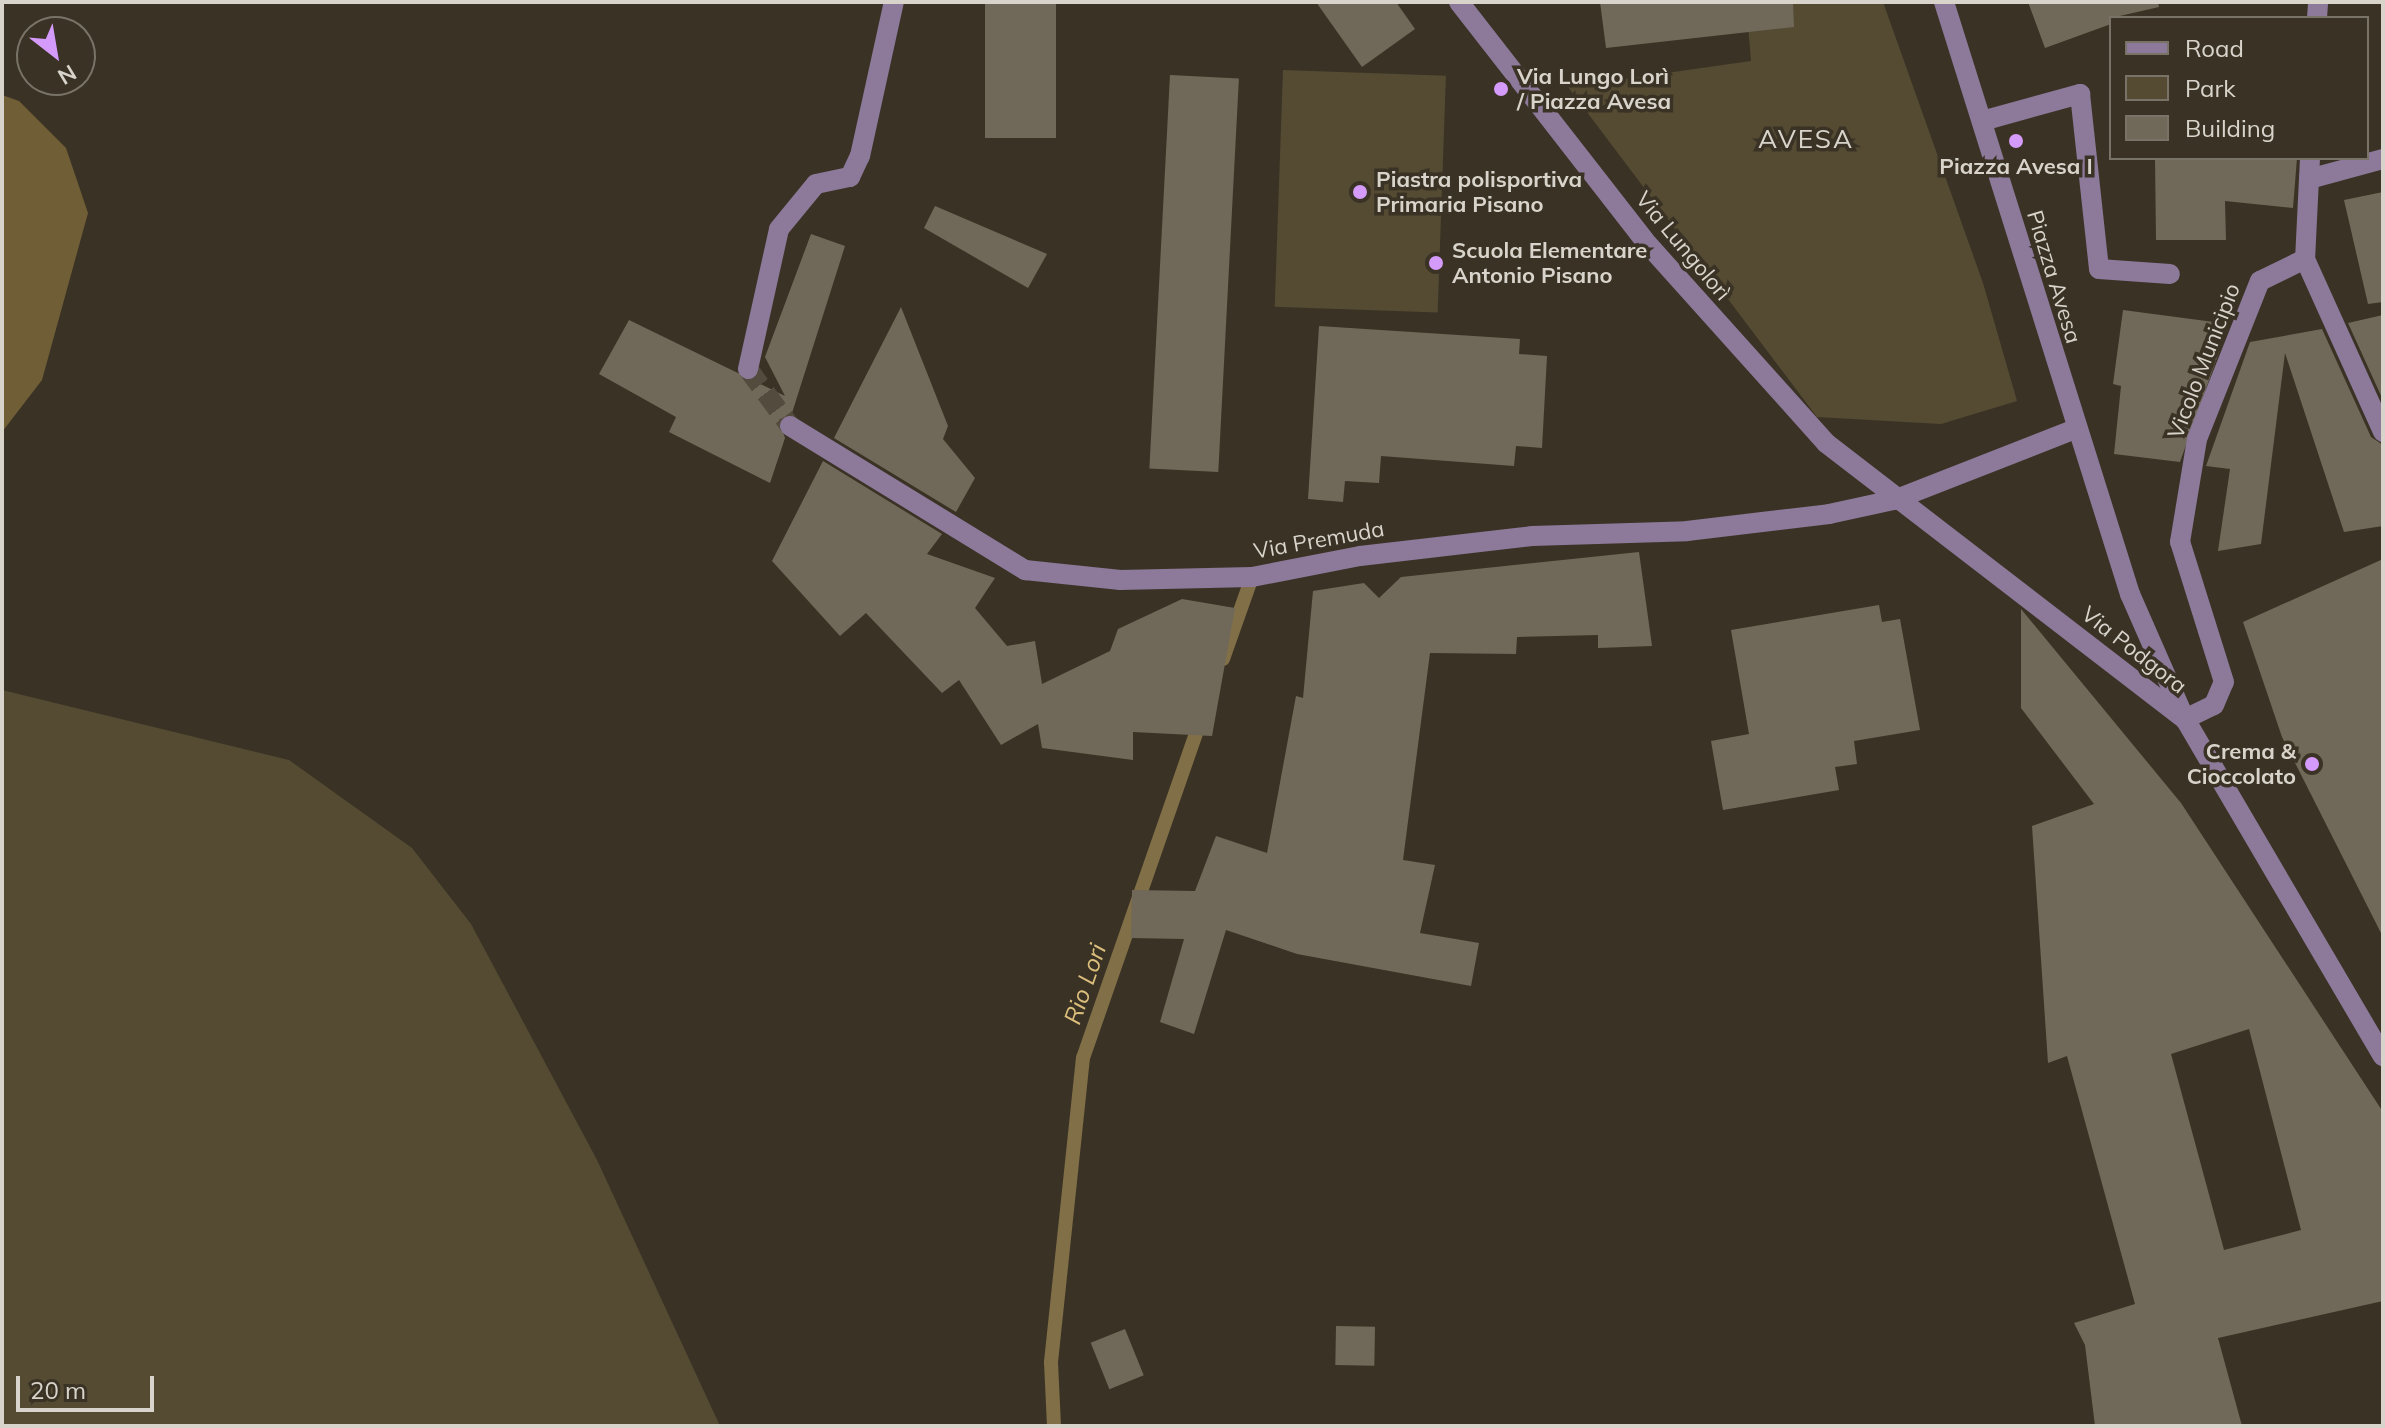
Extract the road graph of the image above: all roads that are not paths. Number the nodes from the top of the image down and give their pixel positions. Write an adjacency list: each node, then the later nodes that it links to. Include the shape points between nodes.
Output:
1 (894, 2): 9 (street, via 860,156 850,177 816,184 779,229)
2 (1459, 2): 13 (street, Via Lungolorì, via 1644,240 1826,443)
3 (1944, 2): 4 (street, Piazza Avesa)
4 (1982, 121): 8 (street, via 2080,94 2099,269); 11 (street, Piazza Avesa)
5 (2383, 159): 6 (street)
6 (2309, 168): 7 (street)
7 (2305, 259): 12 (street); 14 (street, Vicolo Municipio, via 2260,281 2197,439 2180,542 2224,682 2214,705)
8 (2170, 274)
9 (748, 369)
10 (790, 426): 13 (street, Via Premuda, via 1025,570 1120,580 1252,577 1392,552 1532,536 1687,531)
11 (2075, 429): 13 (street); 14 (street, Piazza Avesa, via 2130,594)
12 (2383, 432)
13 (1894, 500): 14 (street, Via Podgora)
14 (2185, 719): 15 (street, Via Podgora)
15 (2383, 1056)

